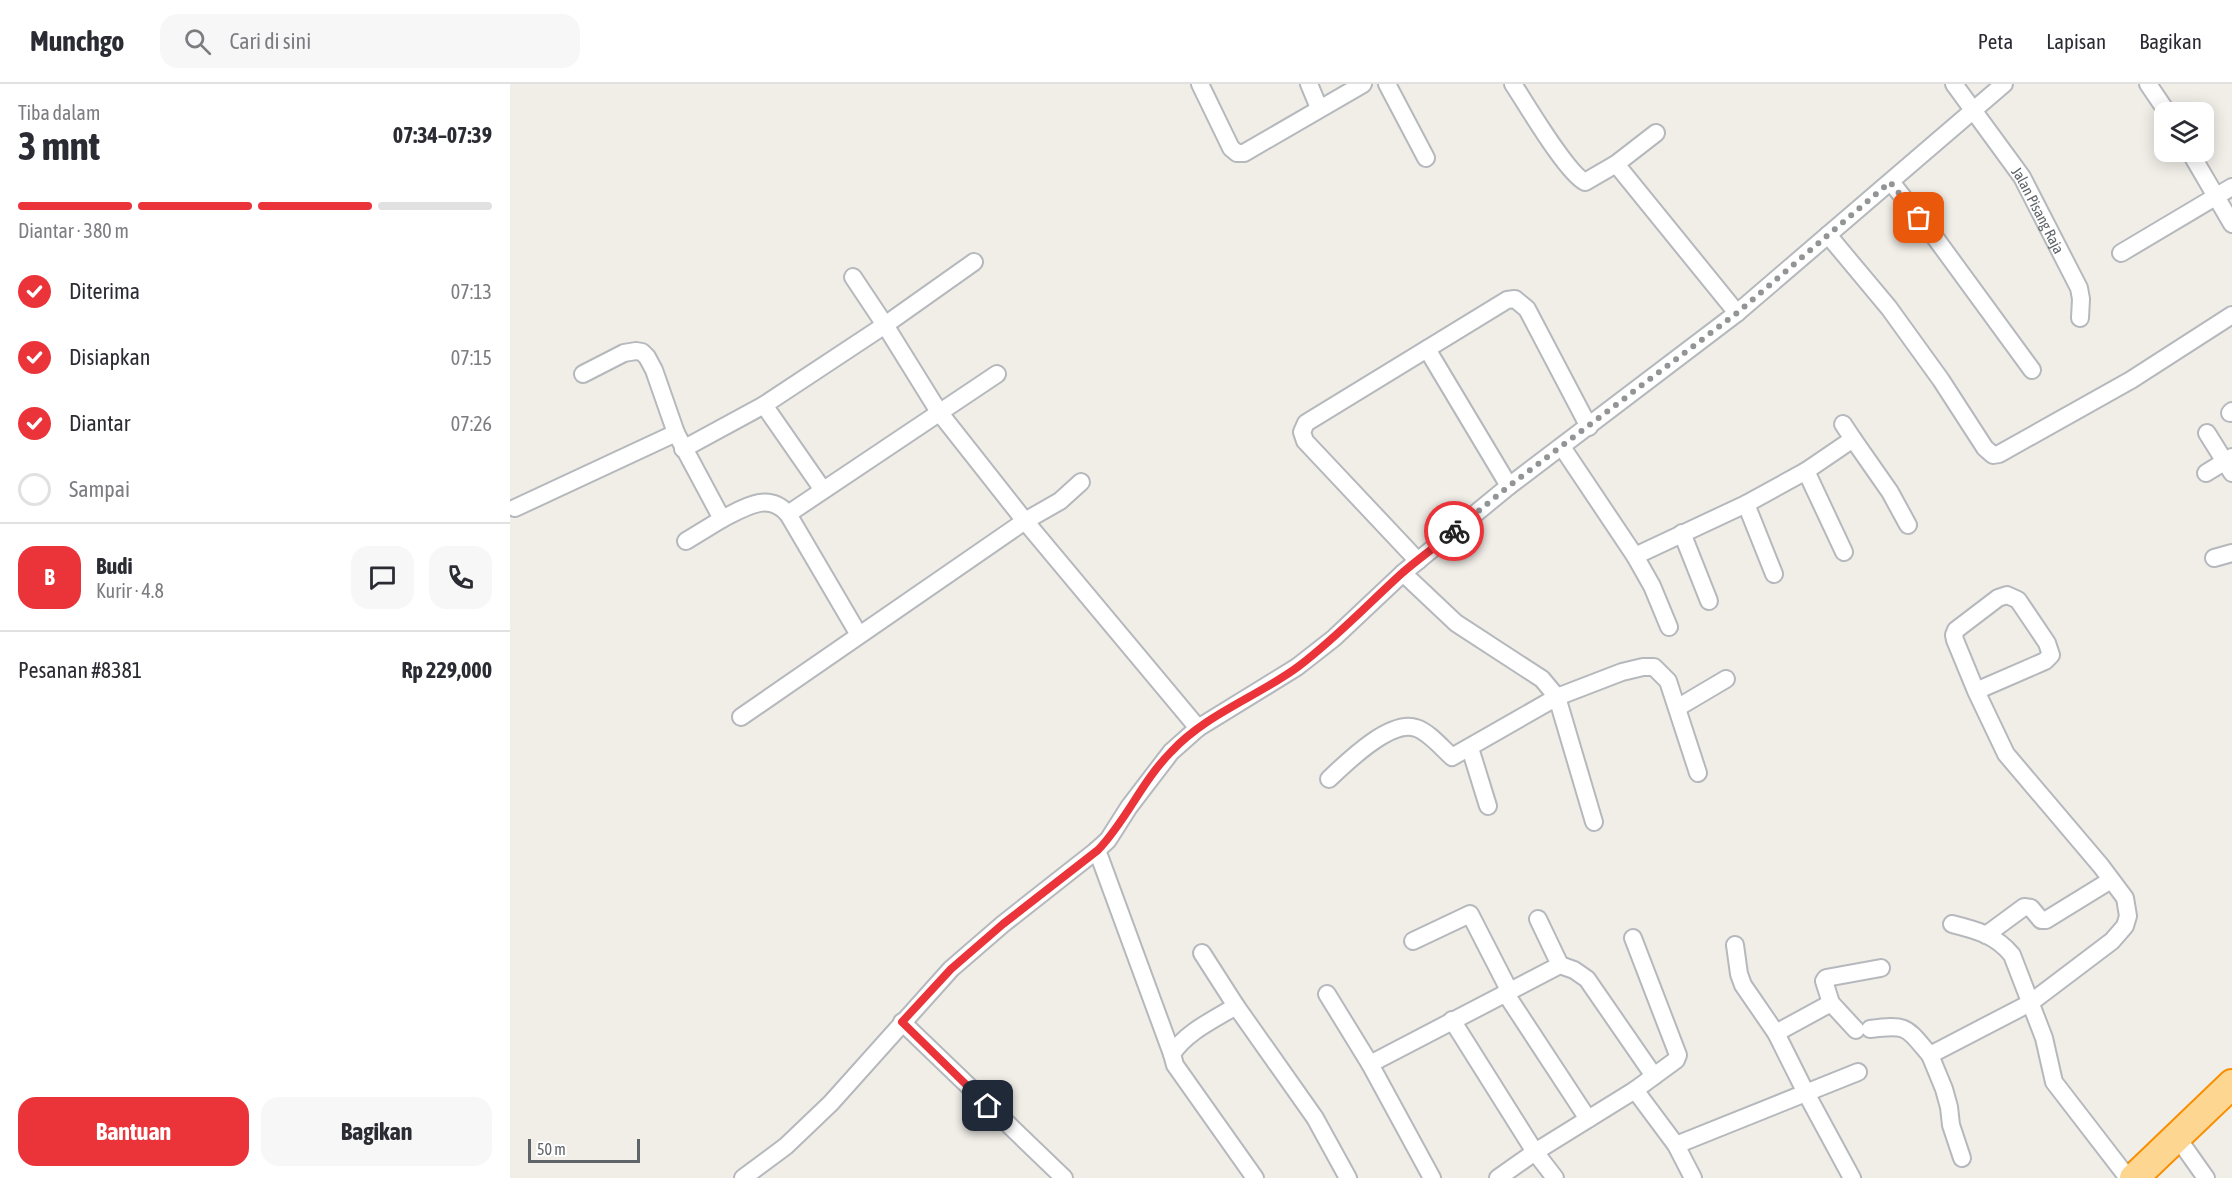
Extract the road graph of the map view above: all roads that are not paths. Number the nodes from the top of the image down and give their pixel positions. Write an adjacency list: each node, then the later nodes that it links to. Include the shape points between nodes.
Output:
1 (1200, 84): 10 (street, via 1227,141 1237,153 1244,153)
2 (1309, 84): 10 (street)
3 (1363, 84): 10 (street)
4 (1387, 84): 13 (street)
5 (1513, 84): 15 (street, via 1579,179 1589,181)
6 (1954, 84): 11 (street, Jalan Pisang Raja)
7 (2004, 84): 11 (street)
8 (2148, 84): 9 (street)
9 (2160, 102)
10 (1319, 108)
11 (1974, 110): 16 (street); 26 (street, Jalan Pisang Raja, via 2022,177 2066,260 2079,288)
12 (1656, 133): 15 (street)
13 (1426, 158)
14 (2196, 162): 18 (street)
15 (1616, 164): 24 (street)
16 (1890, 182): 20 (street); 29 (street)
17 (2232, 187): 18 (street)
18 (2216, 197): 19 (street); 21 (street)
19 (2232, 224)
20 (1828, 235): 24 (street); 25 (street, via 1889,308 1984,448 1993,455 2131,380)
21 (2121, 253)
22 (974, 262): 27 (street)
23 (853, 277): 27 (street)
24 (1737, 313): 35 (street)
25 (2232, 315)
26 (2080, 318)
27 (885, 325): 32 (street); 33 (street)
28 (1427, 349): 35 (street, via 1515,298 1527,309); 45 (street); 59 (street, via 1306,423 1302,432 1305,441)
29 (2032, 370)
30 (583, 374): 36 (street, via 624,353 642,352 652,364)
31 (997, 374): 33 (street)
32 (764, 405): 40 (street); 46 (street)
33 (939, 412): 46 (street); 51 (street)
34 (1843, 424): 38 (street)
35 (1589, 427): 39 (street)
36 (675, 433): 40 (street); 48 (street)
37 (2207, 433): 41 (street)
38 (1853, 439): 42 (street); 52 (street)
39 (1562, 447): 45 (street); 57 (street)
40 (683, 449): 50 (street)
41 (2230, 463): 43 (street)
42 (1806, 471): 47 (street); 55 (street)
43 (2206, 473)
44 (1081, 483): 51 (street, via 1060,501)
45 (1509, 486): 59 (street)
46 (823, 490): 49 (street)
47 (1746, 504): 53 (street); 61 (street)
48 (515, 508)
49 (788, 514): 50 (street, via 780,504 766,501); 64 (street)
50 (722, 519): 54 (street)
51 (1025, 521): 64 (street); 70 (street)
52 (1908, 525)
53 (1682, 533): 57 (street); 62 (street)
54 (687, 541)
55 (1844, 552)
56 (2232, 553): 58 (street)
57 (1635, 556): 63 (street)
58 (2214, 558)
59 (1418, 561): 60 (street)
60 (1403, 573): 67 (street, via 1456,623 1542,679); 70 (street, via 1297,667)
61 (1774, 574)
62 (1709, 600)
63 (1669, 627)
64 (860, 635): 69 (street)
65 (1726, 679): 68 (street)
66 (1976, 691): 66 (street, via 1954,633 2007,595 2018,600 2052,656); 77 (street, via 2006,754)
67 (1557, 697): 68 (street, via 1622,672 1654,668 1668,681); 71 (street); 75 (street)
68 (1677, 708): 72 (street)
69 (741, 717)
70 (1198, 728): 76 (street, via 1171,752)
71 (1470, 748): 73 (street, via 1452,757 1416,728 1405,726 1355,754); 74 (street)
72 (1698, 773)
73 (1329, 779)
74 (1488, 806)
75 (1594, 822)
76 (1098, 850): 93 (street, via 951,969); 95 (street)
77 (2111, 880): 80 (street, via 2046,920 2031,908 2024,908); 90 (street, via 2125,898 2126,926)
78 (1538, 919): 85 (street)
79 (1953, 924): 80 (street)
80 (1986, 935): 90 (street, via 2003,944 2012,955)
81 (1634, 938): 99 (street, via 1678,1055)
82 (1413, 941): 87 (street, via 1470,914)
83 (1735, 945): 94 (street, via 1743,985)
84 (1202, 953): 91 (street)
85 (1560, 965): 87 (street); 99 (street, via 1587,979)
86 (1881, 968): 89 (street, via 1826,978)
87 (1508, 993): 92 (street); 103 (street)
88 (1327, 994): 97 (street)
89 (1831, 1003): 94 (street); 96 (street, via 1863,1030 1903,1027)
90 (2030, 1003): 96 (street); 117 (street, via 2044,1038 2054,1082)
91 (1236, 1006): 95 (street, via 1193,1032); 111 (street, via 1315,1118)
92 (1452, 1020): 97 (street); 106 (street)
93 (902, 1022): 109 (street, via 831,1103 786,1146); 110 (street)
94 (1776, 1033): 102 (street)
95 (1172, 1054): 108 (street, via 1175,1065)
96 (1930, 1055): 107 (street, via 1944,1089)
97 (1370, 1064): 112 (street)
98 (1858, 1072): 102 (street)
99 (1654, 1076): 101 (street)
100 (2232, 1084): 104 (highway)
101 (1635, 1090): 103 (street); 105 (street)
102 (1806, 1093): 105 (street); 116 (street)
103 (1588, 1119): 106 (street)
104 (2177, 1137): 118 (highway); 119 (street)
105 (1676, 1145): 115 (street)
106 (1535, 1152): 113 (street); 114 (street)
107 (1962, 1158)
108 (1252, 1177)
109 (743, 1178)
110 (1064, 1178)
111 (1348, 1178)
112 (1432, 1178)
113 (1498, 1178)
114 (1555, 1178)
115 (1693, 1178)
116 (1852, 1178)
117 (2128, 1178)
118 (2134, 1178)
119 (2206, 1178)

